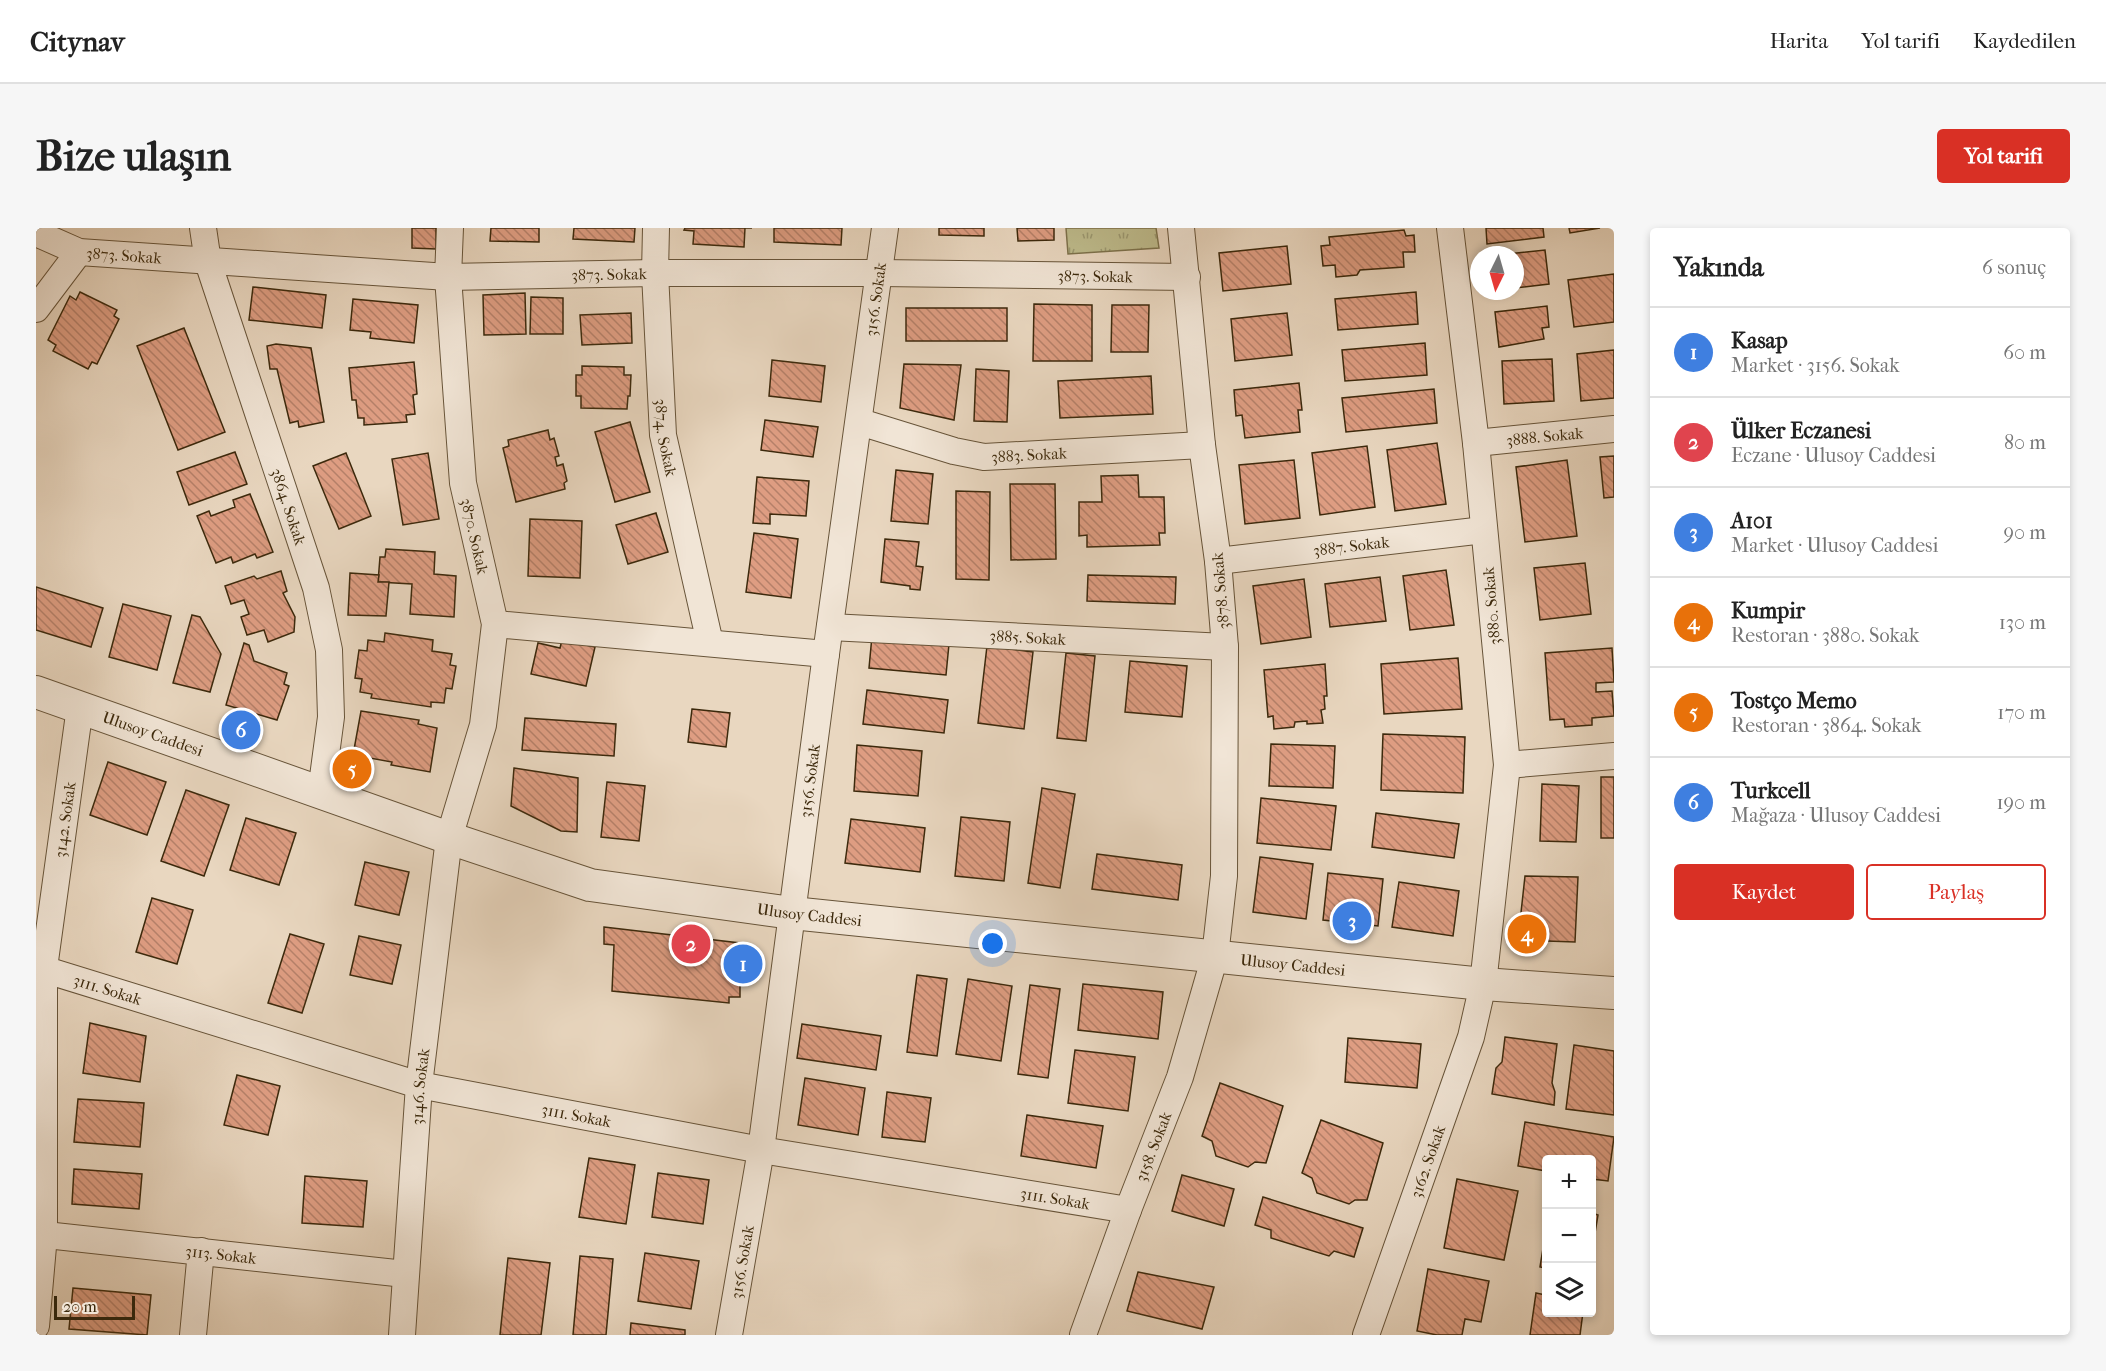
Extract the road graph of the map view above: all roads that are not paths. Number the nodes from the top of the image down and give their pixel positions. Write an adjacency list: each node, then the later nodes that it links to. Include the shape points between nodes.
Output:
1 (203, 228): 9 (street, 3864. Sokak)
2 (450, 228): 12 (street, 3870. Sokak)
3 (656, 228): 10 (street, 3874. Sokak)
4 (885, 228): 11 (street, 3156. Sokak)
5 (1181, 228): 13 (street, 3878. Sokak)
6 (1450, 228): 17 (street, 3880. Sokak)
7 (36, 234): 8 (street, 3873. Sokak)
8 (79, 252): 9 (street, 3873. Sokak); 14 (street)
9 (208, 262): 12 (street, 3873. Sokak); 30 (street, 3864. Sokak, via 316,588 329,650 331,717)
10 (655, 273): 11 (street, 3873. Sokak); 12 (street, 3873. Sokak); 23 (street, 3874. Sokak, via 663,435)
11 (880, 273): 13 (street, 3873. Sokak); 15 (street, 3156. Sokak)
12 (448, 277): 21 (street, 3870. Sokak, via 463,483)
13 (1187, 277): 18 (street, 3878. Sokak)
14 (36, 309)
15 (860, 422): 18 (street, 3883. Sokak, via 984,457); 22 (street, 3156. Sokak)
16 (1614, 429): 17 (street, 3888. Sokak)
17 (1476, 443): 19 (street, 3880. Sokak)
18 (1202, 445): 20 (street, 3878. Sokak)
19 (1484, 530): 20 (street, 3887. Sokak); 29 (street, 3880. Sokak)
20 (1218, 561): 24 (street, 3878. Sokak)
21 (495, 624): 23 (street); 31 (street, 3870. Sokak, via 483,725)
22 (830, 627): 24 (street, 3885. Sokak); 25 (street, 3156. Sokak)
23 (710, 643): 25 (street)
24 (1226, 647): 33 (street, 3878. Sokak, via 1224,876)
25 (826, 654): 32 (street, 3156. Sokak)
26 (36, 692): 27 (street, Ulusoy Caddesi)
27 (81, 707): 30 (street, Ulusoy Caddesi); 34 (street, 3142. Sokak)
28 (1614, 756): 29 (street)
29 (1507, 765): 35 (street, 3880. Sokak)
30 (321, 792): 31 (street, Ulusoy Caddesi)
31 (449, 838): 32 (street, Ulusoy Caddesi, via 590,885); 37 (street, 3146. Sokak)
32 (792, 914): 33 (street, Ulusoy Caddesi); 38 (street, 3156. Sokak)
33 (1215, 956): 35 (street, Ulusoy Caddesi); 39 (street, 3158. Sokak, via 1180,1077)
34 (40, 968): 37 (street, 3111. Sokak); 40 (street, 3142. Sokak)
35 (1483, 984): 36 (street, Ulusoy Caddesi); 48 (street, 3162. Sokak, via 1471,1037)
36 (1614, 993)
37 (419, 1085): 38 (street, 3111. Sokak); 42 (street, 3146. Sokak)
38 (761, 1150): 39 (street, 3111. Sokak); 46 (street, 3156. Sokak)
39 (1128, 1210): 47 (street, 3158. Sokak)
40 (40, 1234): 41 (street, 3113. Sokak); 43 (street, 3142. Sokak)
41 (201, 1251): 42 (street, 3113. Sokak); 44 (street)
42 (405, 1274): 45 (street, 3146. Sokak)
43 (36, 1326)
44 (193, 1335)
45 (402, 1335)
46 (729, 1335)
47 (1083, 1335)
48 (1366, 1335)

